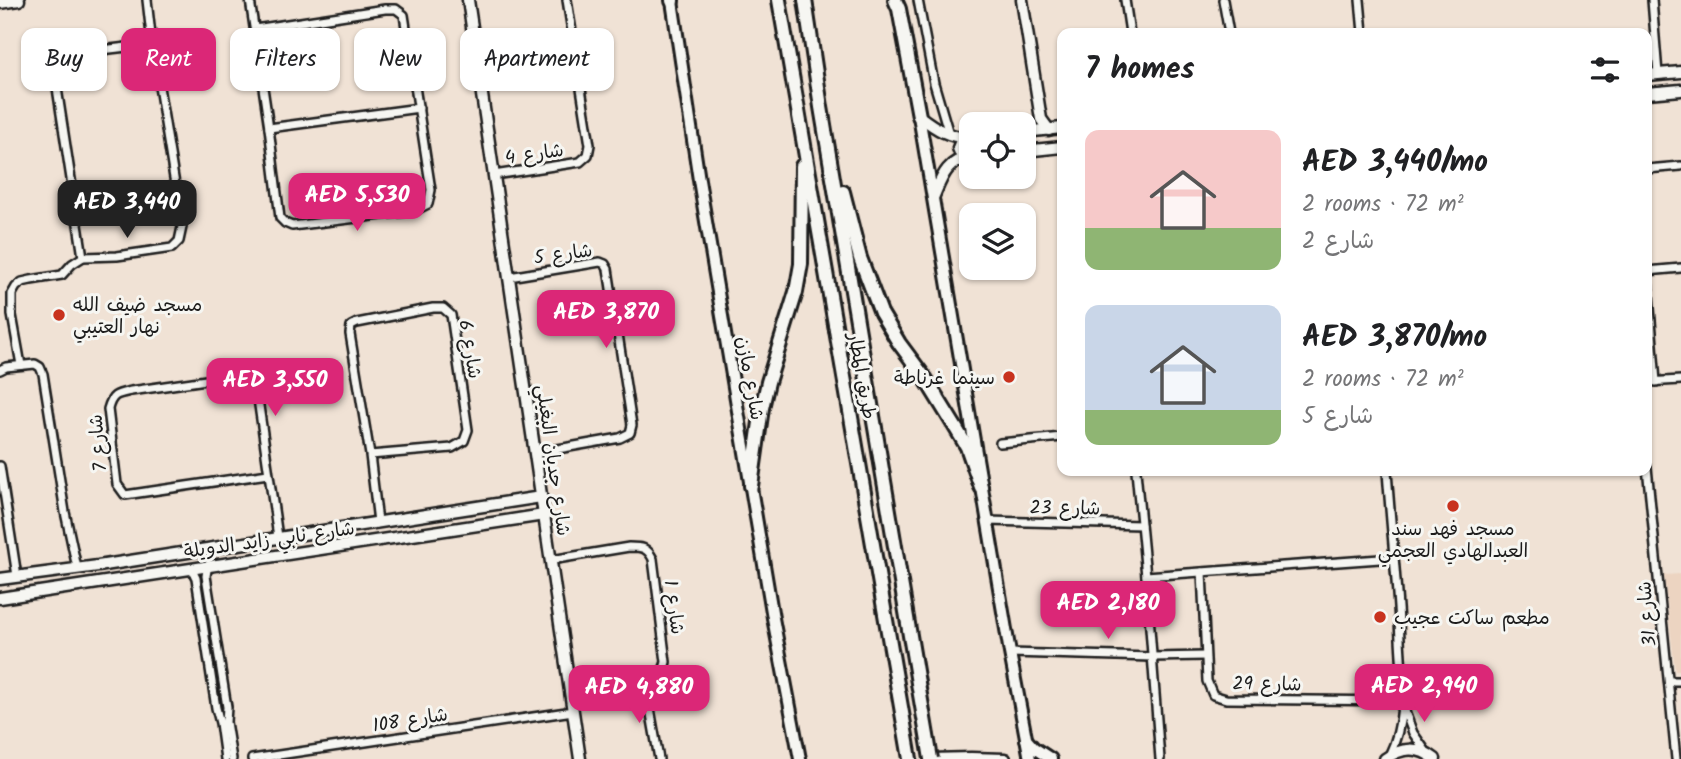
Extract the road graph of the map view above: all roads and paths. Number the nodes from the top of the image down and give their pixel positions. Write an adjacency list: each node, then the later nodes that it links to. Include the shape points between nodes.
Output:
1 (19, 0): 16 (street)
2 (147, 0): 17 (street)
3 (250, 0): 18 (street)
4 (468, 0): 50 (street, شارع جديان البغيلي)
5 (567, 0): 50 (street, شارع 4, via 590,145 587,155 580,162)
6 (672, 0): 73 (main road, شارع مازن)
7 (779, 0): 44 (highway, طريق المطار)
8 (805, 0): 33 (highway, طريق المطار)
9 (895, 0): 35 (highway)
10 (918, 0): 42 (street)
11 (1022, 0): 36 (street)
12 (1125, 0): 20 (street)
13 (1223, 0): 21 (street)
14 (1360, 0): 22 (street)
15 (1652, 0): 25 (street)
16 (0, 3)
17 (150, 28)
18 (255, 28)
19 (262, 28): 34 (street, via 396,9 404,15)
20 (1129, 28)
21 (1228, 28)
22 (1363, 28)
23 (121, 47): 52 (street, via 60,59 55,75)
24 (1652, 49): 25 (street)
25 (1656, 49): 27 (street)
26 (1681, 72): 27 (street)
27 (1658, 74): 28 (street)
28 (1652, 75)
29 (1681, 90): 32 (street)
30 (160, 91): 52 (street, via 182,227 179,242 172,248)
31 (264, 91): 38 (street)
32 (1652, 93)
33 (821, 107): 74 (highway, via 874,299 967,447); 120 (highway, طريق المطار, bridge)
34 (419, 108): 38 (street); 38 (street, via 431,190 428,204 414,211 292,226 285,223 280,218)
35 (919, 116): 42 (street); 51 (main road)
36 (1041, 119): 37 (street); 40 (street)
37 (1036, 124)
38 (270, 128)
39 (1057, 129): 40 (street)
40 (1049, 130): 41 (street)
41 (1036, 131)
42 (949, 135): 43 (street)
43 (959, 137)
44 (803, 142): 73 (highway, via 801,264 762,408); 119 (highway, طريق المطار)
45 (1057, 148): 46 (street)
46 (1036, 150)
47 (959, 162): 51 (street, via 949,166)
48 (1681, 166): 49 (street)
49 (1652, 169)
50 (494, 175): 55 (street, شارع جديان البغيلي)
51 (933, 198): 74 (main road)
52 (83, 257): 56 (street, via 62,275 22,282 12,294)
53 (1681, 268): 54 (street)
54 (1652, 271)
55 (509, 277): 66 (street, شارع جديان البغيلي); 66 (street, شارع 5, via 600,261 605,264 632,425 630,433 620,438)
56 (12, 315): 57 (street); 59 (street)
57 (0, 317)
58 (1652, 333): 63 (street)
59 (20, 365): 60 (street); 90 (street, via 34,363 43,374)
60 (0, 370)
61 (1681, 380): 63 (street)
62 (1652, 382): 63 (street)
63 (1656, 382)
64 (1057, 437): 65 (street)
65 (1000, 443)
66 (535, 453): 75 (street, شارع جديان البغيلي)
67 (370, 455): 67 (street, شارع 6, via 351,326 443,309 450,315 467,430 464,441 452,448); 81 (street, شارع 6)
68 (0, 466): 77 (street)
69 (268, 474): 69 (street, شارع 7, via 256,385 249,376 131,391 111,400 108,409 117,484 125,495); 85 (street, شارع 7)
70 (1136, 476): 82 (street)
71 (1387, 476): 86 (street)
72 (1648, 476): 104 (street, شارع 31)
73 (751, 486): 118 (main road, شارع مازن)
74 (981, 487): 80 (main road)
75 (541, 497): 76 (street, شارع نابي زايد الدويلة); 79 (street, شارع جديان البغيلي)
76 (462, 509): 78 (street, شارع نابي زايد الدويلة); 83 (street, via 459,517)
77 (3, 512): 93 (street)
78 (439, 512): 81 (street, شارع نابي زايد الدويلة); 84 (street, via 446,519)
79 (544, 515): 83 (street, شارع نابي زايد الدويلة); 87 (street, شارع جديان البغيلي)
80 (987, 521): 82 (street, شارع 23); 101 (main road)
81 (378, 522): 85 (street, شارع نابي زايد الدويلة)
82 (1141, 525): 94 (street)
83 (464, 527): 84 (street, شارع نابي زايد الدويلة)
84 (440, 531): 89 (street, شارع نابي زايد الدويلة)
85 (278, 537): 88 (street, شارع نابي زايد الدويلة)
86 (1394, 558): 92 (street); 106 (street)
87 (551, 560): 109 (street, شارع جديان البغيلي); 117 (street, شارع 1, via 629,547 649,551 666,662 657,679 646,686)
88 (107, 564): 90 (street, شارع نابي زايد الدويلة); 96 (street, via 99,576)
89 (210, 565): 91 (street, شارع نابي زايد الدويلة); 99 (street, via 206,576)
90 (76, 568): 93 (street, شارع نابي زايد الدويلة); 97 (street, via 87,572 87,581)
91 (191, 568): 96 (street, شارع نابي زايد الدويلة); 100 (street)
92 (1202, 572): 94 (street); 102 (street, شارع 29)
93 (17, 576): 95 (street, شارع نابي زايد الدويلة)
94 (1146, 576): 103 (street)
95 (0, 579)
96 (111, 581): 97 (street, شارع نابي زايد الدويلة)
97 (81, 585): 98 (street, شارع نابي زايد الدويلة)
98 (0, 598)
99 (211, 606): 100 (street); 107 (street)
100 (201, 607): 108 (street)
101 (1010, 653): 103 (street); 110 (main road)
102 (1205, 656): 103 (street); 106 (street, شارع 29, via 1213,695 1226,699)
103 (1152, 657): 124 (street)
104 (1669, 681): 105 (street); 125 (street, شارع 31)
105 (1681, 681)
106 (1403, 703): 111 (street, via 1413,733); 112 (street, via 1399,730)
107 (227, 707): 108 (street); 114 (street)
108 (216, 708): 113 (street)
109 (573, 711): 115 (street, شارع 108); 116 (street, شارع جديان البغيلي)
110 (1026, 739): 122 (main road); 123 (main road)
111 (1431, 756): 112 (street, via 1412,749)
112 (1386, 758)
113 (225, 759)
114 (232, 759)
115 (252, 759)
116 (580, 759)
117 (659, 759)
118 (800, 759)
119 (910, 759)
120 (931, 759): 121 (street)
121 (1005, 759)
122 (1030, 759)
123 (1051, 759)
124 (1160, 759)
125 (1676, 759)

